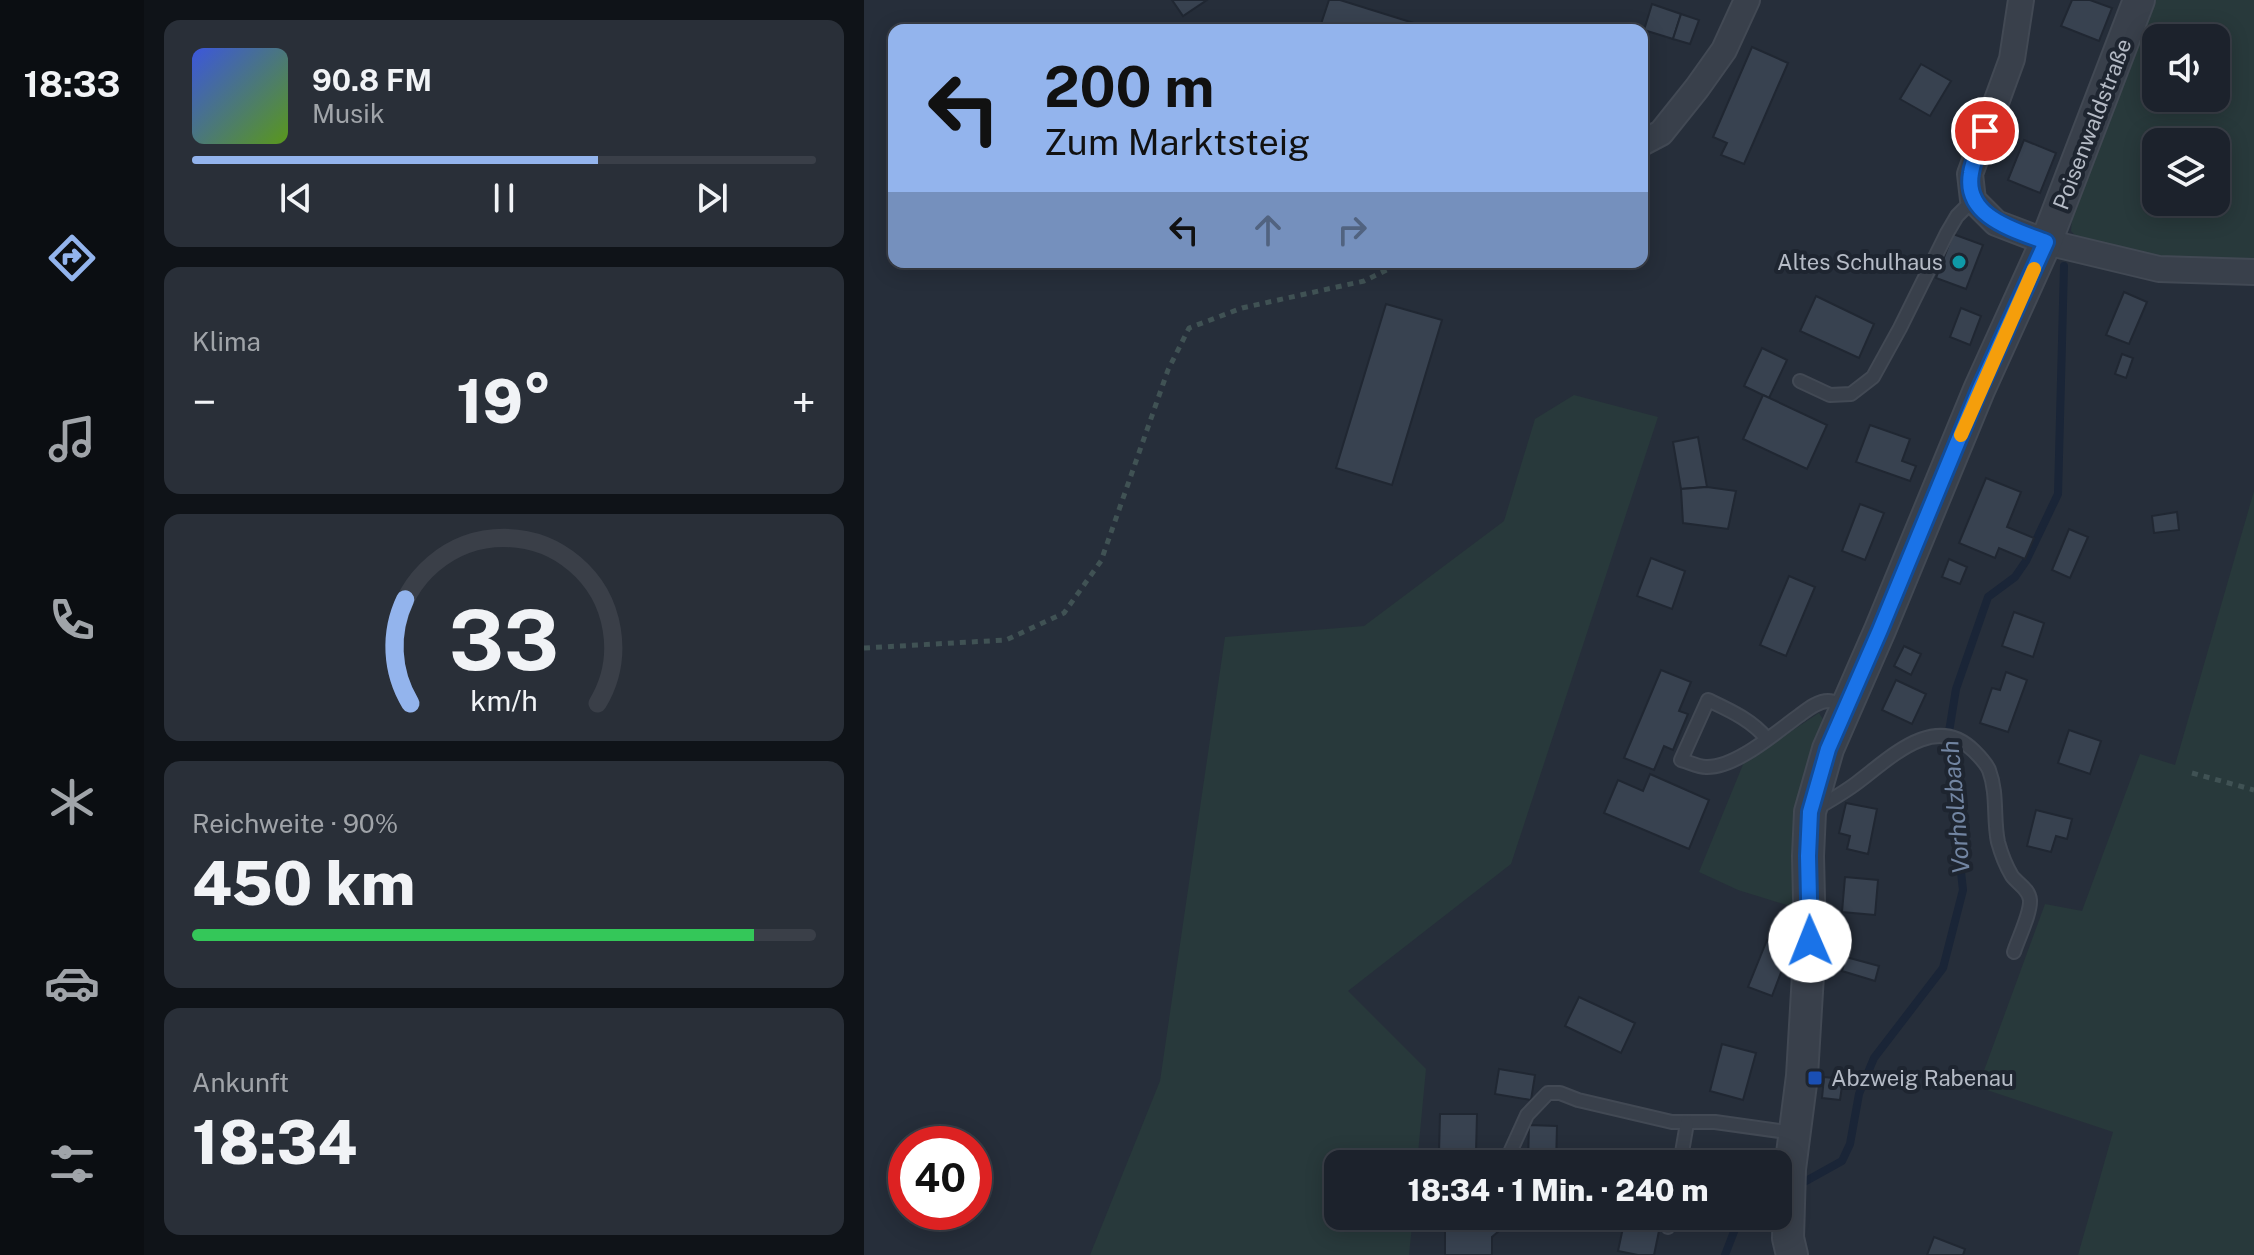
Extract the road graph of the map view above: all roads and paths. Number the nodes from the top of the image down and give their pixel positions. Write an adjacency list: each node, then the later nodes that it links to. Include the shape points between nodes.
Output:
1 (1747, 0): 4 (street, via 1724,50 1661,133)
2 (2021, 0): 5 (street, via 2012,59 1970,174)
3 (2139, 0): 6 (street, Poisenwaldstraße)
4 (1648, 140)
5 (1973, 200): 6 (street, via 1996,223); 9 (lane, via 1947,233 1873,377 1851,394 1830,395)
6 (2062, 246): 8 (street, via 2159,269); 11 (street, Poisenwaldstraße, via 1979,390)
7 (1391, 268): 10 (path, via 1364,281 1242,308 1189,328 1168,370 1101,561 1064,613 1006,640)
8 (2254, 272)
9 (1800, 381)
10 (864, 648)
11 (1846, 707): 12 (lane, via 1821,702); 15 (street, Poisenwaldstraße)
12 (1767, 739): 12 (lane, via 1715,766 1681,760 1708,700 1746,720)
13 (2192, 773): 14 (path)
14 (2254, 790)
15 (1810, 812): 16 (lane, via 1916,741 1943,735 1963,741 1987,766 1995,790 1998,841 2013,877 2030,898); 18 (street, Poisenwaldstraße, via 1810,941)
16 (2014, 952)
17 (1687, 1123): 18 (lane); 19 (lane, via 1548,1093 1527,1115); 20 (lane)
18 (1794, 1133): 21 (street, Poisenwaldstraße)
19 (1511, 1150)
20 (1682, 1150)
21 (1788, 1249)

